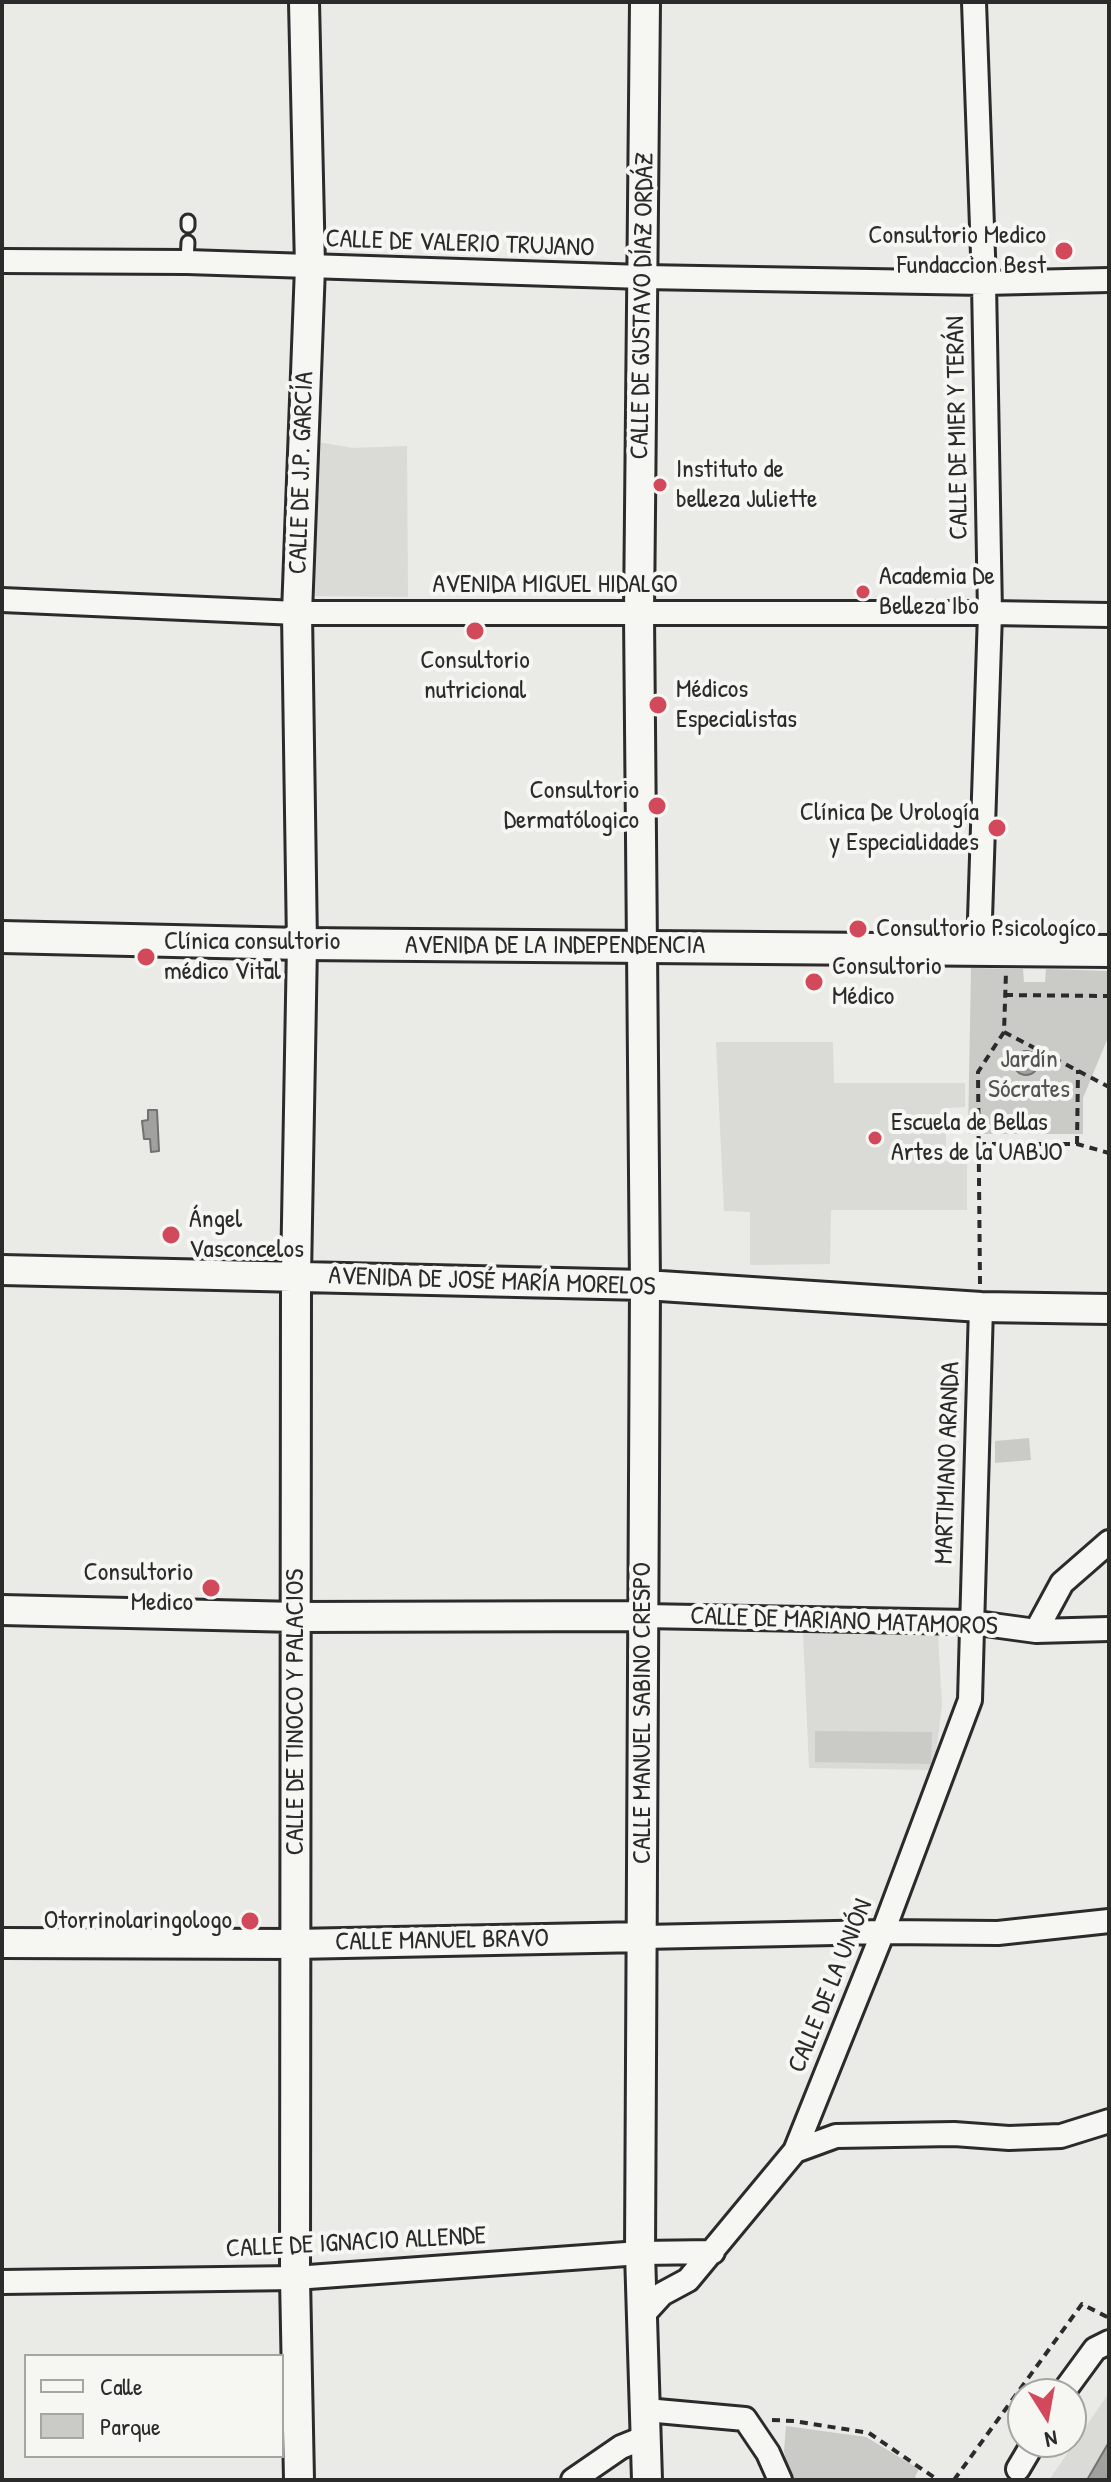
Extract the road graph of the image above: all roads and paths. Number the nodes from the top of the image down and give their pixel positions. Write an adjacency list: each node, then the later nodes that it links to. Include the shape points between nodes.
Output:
1 (304, 2): 5 (street, CALLE DE J.P. GARCÍA)
2 (645, 2): 6 (street, CALLE DE GUSTAVO DÍAZ ORDÁZ)
3 (974, 2): 8 (street, CALLE DE MIER Y TERÁN)
4 (2, 261): 5 (street, CALLE DE VALERIO TRUJANO, via 188,252)
5 (310, 267): 6 (street, CALLE DE VALERIO TRUJANO); 10 (street, CALLE DE J.P. GARCÍA)
6 (643, 277): 8 (street, CALLE DE VALERIO TRUJANO); 12 (street, CALLE DE GUSTAVO DÍAZ ORDÁZ)
7 (1109, 280): 8 (street, CALLE DE VALERIO TRUJANO)
8 (984, 283): 11 (street, CALLE DE MIER Y TERÁN)
9 (2, 600): 10 (street, AVENIDA MIGUEL HIDALGO)
10 (297, 613): 12 (street, AVENIDA MIGUEL HIDALGO); 15 (street, CALLE DE J.P. GARCÍA)
11 (990, 613): 12 (street, AVENIDA MIGUEL HIDALGO); 13 (street, AVENIDA MIGUEL HIDALGO); 17 (street, CALLE DE MIER Y TERÁN)
12 (639, 614): 16 (street, CALLE DE GUSTAVO DÍAZ ORDÁZ)
13 (1109, 615)
14 (2, 937): 15 (main road, AVENIDA DE LA INDEPENDENCIA)
15 (302, 944): 16 (main road, AVENIDA DE LA INDEPENDENCIA); 28 (street, CALLE DE TINOCO Y PALACIOS)
16 (641, 946): 17 (main road, AVENIDA DE LA INDEPENDENCIA); 29 (street, CALLE MANUEL SABINO CRESPO)
17 (992, 950): 18 (main road, AVENIDA DE LA INDEPENDENCIA); 19 (path)
18 (1109, 951)
19 (1005, 995): 20 (path); 21 (path)
20 (1109, 996)
21 (1004, 1032): 22 (path); 24 (path, via 978,1072)
22 (1078, 1070): 23 (path); 25 (path)
23 (1109, 1087)
24 (978, 1144): 25 (path); 30 (path)
25 (1077, 1144): 26 (path)
26 (1109, 1153)
27 (2, 1270): 28 (street, AVENIDA DE JOSÉ MARÍA MORELOS)
28 (296, 1276): 29 (street, AVENIDA DE JOSÉ MARÍA MORELOS); 35 (street, CALLE DE TINOCO Y PALACIOS)
29 (645, 1285): 30 (street, AVENIDA DE JOSÉ MARÍA MORELOS); 34 (street, CALLE MANUEL SABINO CRESPO)
30 (980, 1293): 31 (street, AVENIDA DE JOSÉ MARÍA MORELOS); 36 (street, MARTIMIANO ARANDA)
31 (1109, 1309)
32 (1109, 1542): 38 (street, via 1062,1583)
33 (2, 1610): 35 (street, CALLE DE MARIANO MATAMOROS)
34 (643, 1616): 35 (street, CALLE DE MARIANO MATAMOROS); 36 (street, CALLE DE MARIANO MATAMOROS); 41 (street, CALLE MANUEL SABINO CRESPO)
35 (297, 1617): 43 (street, CALLE DE TINOCO Y PALACIOS)
36 (970, 1622): 38 (street, CALLE DE MARIANO MATAMOROS); 40 (street, CALLE DE LA UNIÓN, via 970,1700)
37 (1109, 1629): 38 (street, CALLE DE MARIANO MATAMOROS)
38 (1036, 1631)
39 (1109, 1921): 40 (street, CALLE MANUEL BRAVO, via 998,1933)
40 (883, 1932): 41 (street, CALLE MANUEL BRAVO); 45 (street, CALLE DE LA UNIÓN)
41 (643, 1937): 43 (street, CALLE MANUEL BRAVO); 47 (street, CALLE MANUEL SABINO CRESPO)
42 (2, 1943): 43 (street, CALLE MANUEL BRAVO)
43 (295, 1944): 48 (street, CALLE DE TINOCO Y PALACIOS)
44 (1109, 2121): 45 (street, via 1061,2136 836,2136)
45 (795, 2151): 46 (street, CALLE DE LA UNIÓN)
46 (713, 2252): 47 (street, CALLE DE IGNACIO ALLENDE); 50 (street, CALLE DE LA UNIÓN, via 688,2280 662,2294)
47 (640, 2253): 48 (street, CALLE DE IGNACIO ALLENDE); 50 (street, CALLE MANUEL SABINO CRESPO)
48 (295, 2278): 49 (street, CALLE DE IGNACIO ALLENDE); 58 (street, CALLE DE TINOCO Y PALACIOS)
49 (2, 2282)
50 (641, 2317): 55 (street, CALLE MANUEL SABINO CRESPO)
51 (1109, 2318): 63 (path, via 1082,2304)
52 (1109, 2342): 53 (street, via 1095,2349)
53 (1074, 2378)
54 (794, 2421): 62 (path, via 869,2433)
55 (646, 2424): 59 (street); 60 (street, CALLE MANUEL SABINO CRESPO); 61 (street, via 745,2419)
56 (1025, 2458): 57 (street)
57 (1018, 2469)
58 (299, 2480)
59 (573, 2480)
60 (647, 2480)
61 (780, 2480)
62 (938, 2480)
63 (954, 2480)

